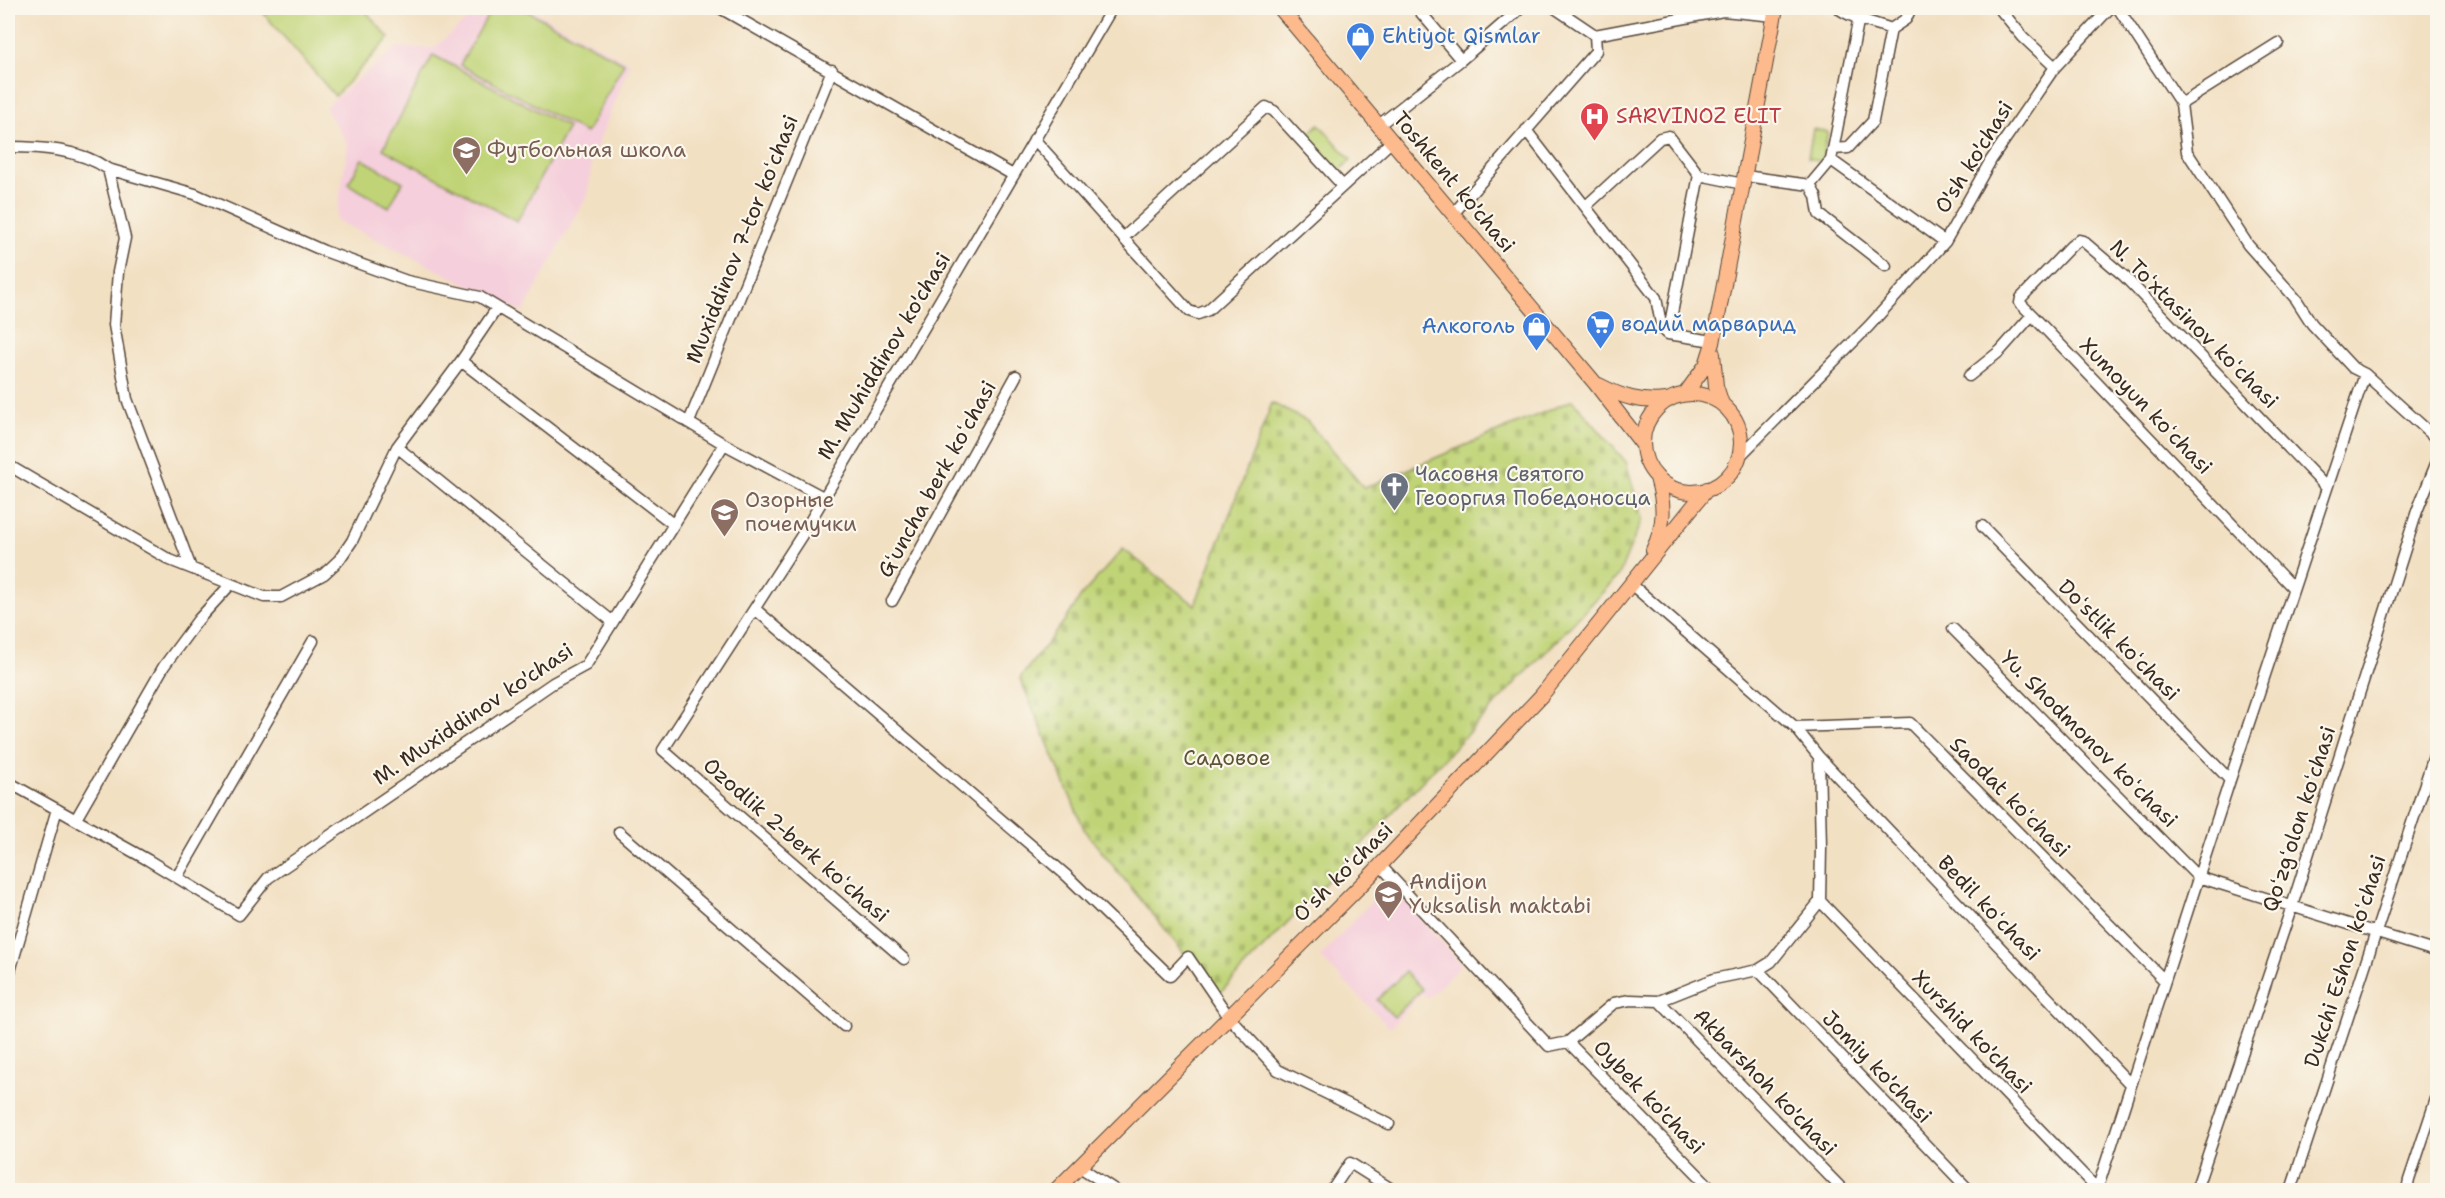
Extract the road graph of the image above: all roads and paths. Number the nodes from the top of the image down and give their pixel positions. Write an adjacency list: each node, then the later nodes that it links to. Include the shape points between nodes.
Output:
1 (720, 8): 19 (street)
2 (1112, 8): 23 (street, M. Muhiddinov ko'chasi)
3 (1281, 8): 21 (main road, Toshkent ko'chasi)
4 (1417, 8): 17 (street)
5 (1521, 8): 17 (street)
6 (1555, 8): 15 (street)
7 (1838, 8): 13 (street)
8 (1911, 8): 14 (street, via 1906,19)
9 (1999, 8): 18 (street, via 2023,38)
10 (2110, 8): 18 (street, O'sh ko'chasi)
11 (2118, 8): 20 (street)
12 (1776, 12): 15 (street, via 1724,11); 30 (main road)
13 (1859, 17): 14 (street); 26 (street)
14 (1891, 29): 26 (street, via 1873,121 1848,148)
15 (1595, 35): 22 (street, via 1596,51)
16 (2278, 43): 20 (street)
17 (1461, 60): 21 (street)
18 (2055, 67): 36 (street, O'sh ko'chasi, via 1992,160)
19 (832, 70): 28 (street); 50 (street, Muxiddinov 7-tor koʻchasi)
20 (2181, 104): 43 (street, via 2187,152 2248,245 2296,299 2312,324 2353,368)
21 (1379, 125): 24 (main road, Toshkent ko'chasi)
22 (1526, 130): 33 (street); 34 (street)
23 (1034, 139): 28 (street, M. Muhiddinov ko'chasi); 35 (street)
24 (1393, 140): 32 (street); 34 (main road, Toshkent ko'chasi)
25 (8, 147): 27 (street, via 44,147 98,162)
26 (1832, 155): 31 (street); 36 (street)
27 (108, 169): 38 (street, via 195,194 324,251 407,281 480,297); 64 (street, via 125,238 114,325 127,399)
28 (1013, 175): 61 (street, M. Muhiddinov ko'chasi)
29 (1699, 175): 30 (street); 33 (street, via 1669,136 1660,138); 40 (street)
30 (1744, 180): 31 (street); 41 (main road)
31 (1810, 185): 37 (street, via 1819,214)
32 (1343, 186): 35 (street, via 1202,314 1189,311); 35 (street, via 1266,107)
33 (1586, 206): 40 (street, via 1656,298 1662,329)
34 (1453, 214): 46 (main road, Toshkent ko'chasi)
35 (1123, 238)
36 (1945, 242): 55 (street, O'sh ko'chasi)
37 (1886, 266)
38 (497, 308): 42 (street); 50 (street)
39 (2032, 315): 45 (street, via 2000,351); 59 (street, N. Toʻxtasinov koʻchasi, via 2020,303 2021,298 2071,246 2083,241 2124,276); 68 (street, Xumoyun koʻchasi)
40 (1668, 334): 41 (street)
41 (1713, 342): 47 (main road, via 1706,365); 49 (main road, via 1714,371)
42 (461, 361): 54 (street); 62 (street)
43 (2366, 374): 51 (street); 59 (street)
44 (1016, 376): 69 (street, Gʻuncha berk koʻchasi)
45 (1969, 376)
46 (1595, 382): 48 (main road, via 1634,400); 53 (main road, Toshkent ko'chasi)
47 (1685, 394): 48 (main road); 49 (main road)
48 (1667, 400): 53 (main road, via 1649,419)
49 (1722, 404): 55 (main road, via 1738,429)
50 (689, 422): 52 (street)
51 (2438, 440)
52 (724, 444): 61 (street); 62 (street, M. Muxiddinov ko'chasi)
53 (1643, 445): 58 (main road)
54 (397, 447): 67 (street, via 352,541 324,574 282,597 264,597); 71 (street)
55 (1738, 459): 60 (main road, via 1720,483)
56 (2438, 459): 87 (street, Qoʻzgʻolon koʻchasi, via 2417,511)
57 (8, 465): 64 (street, via 170,560)
58 (1657, 478): 60 (main road, via 1681,491); 65 (main road, via 1664,515 1660,535)
59 (2326, 487): 68 (street)
60 (1707, 489): 65 (main road)
61 (824, 497): 70 (street, M. Muhiddinov ko'chasi)
62 (674, 524): 71 (street, M. Muxiddinov ko'chasi)
63 (1982, 526): 78 (street, Doʻstlik koʻchasi)
64 (191, 568): 67 (street)
65 (1644, 568): 66 (main road, Oʻsh koʻchasi)
66 (1631, 584): 74 (street, Bedil koʻchasi); 83 (main road, Oʻsh koʻchasi, via 1541,696)
67 (230, 585): 81 (street, via 164,666)
68 (2293, 588): 78 (street)
69 (892, 601)
70 (755, 609): 76 (street, M. Muhiddinov ko'chasi); 95 (street, via 1067,876 1170,976 1188,957)
71 (613, 622): 84 (street, M. Muxiddinov ko'chasi, via 586,665 553,682 268,878 239,915)
72 (1953, 629): 85 (street, Yu. Shodmonov koʻchasi)
73 (313, 641): 84 (street)
74 (1795, 727): 77 (street, Bedil koʻchasi); 93 (street, Saodat koʻchasi, via 1910,723)
75 (2438, 744): 88 (street, Dukchi Eshon koʻchasi)
76 (663, 750): 90 (street, Ozodlik 2-berk koʻchasi)
77 (1819, 758): 86 (street); 98 (street, Bedil koʻchasi)
78 (2230, 780): 85 (street)
79 (8, 782): 80 (street)
80 (57, 809): 81 (street); 92 (street)
81 (76, 819): 84 (street)
82 (619, 832): 96 (street)
83 (1380, 865): 95 (main road, Oʻsh koʻchasi); 97 (street, Oybek ko'chasi, via 1549,1046)
84 (177, 877)
85 (2198, 877): 87 (street); 93 (street)
86 (1820, 901): 91 (street, via 1771,962); 102 (street, Xurshid ko'chasi)
87 (2292, 906): 88 (street); 110 (street, Qoʻzgʻolon koʻchasi)
88 (2375, 932): 89 (street); 111 (street, Dukchi Eshon koʻchasi)
89 (2438, 952)
90 (904, 959)
91 (1758, 970): 94 (street, via 1714,979); 109 (street, Jomiy ko'chasi)
92 (8, 978)
93 (2164, 980): 98 (street)
94 (1659, 1001): 97 (street, via 1614,1003); 108 (street, Akbarshoh ko'chasi)
95 (1230, 1017): 100 (street, via 1278,1070); 101 (main road, Oʻsh koʻchasi)
96 (844, 1026)
97 (1568, 1042): 107 (street, Oybek ko'chasi)
98 (2131, 1085): 102 (street)
99 (2438, 1093): 112 (street)
100 (1389, 1124)
101 (1080, 1167): 103 (main road, Oʻsh koʻchasi); 104 (street)
102 (2097, 1190)
103 (1056, 1191)
104 (1115, 1191)
105 (1332, 1191): 106 (street, via 1350,1163)
106 (1393, 1191)
107 (1713, 1191)
108 (1843, 1191)
109 (1969, 1191)
110 (2196, 1191)
111 (2291, 1191)
112 (2407, 1191)

